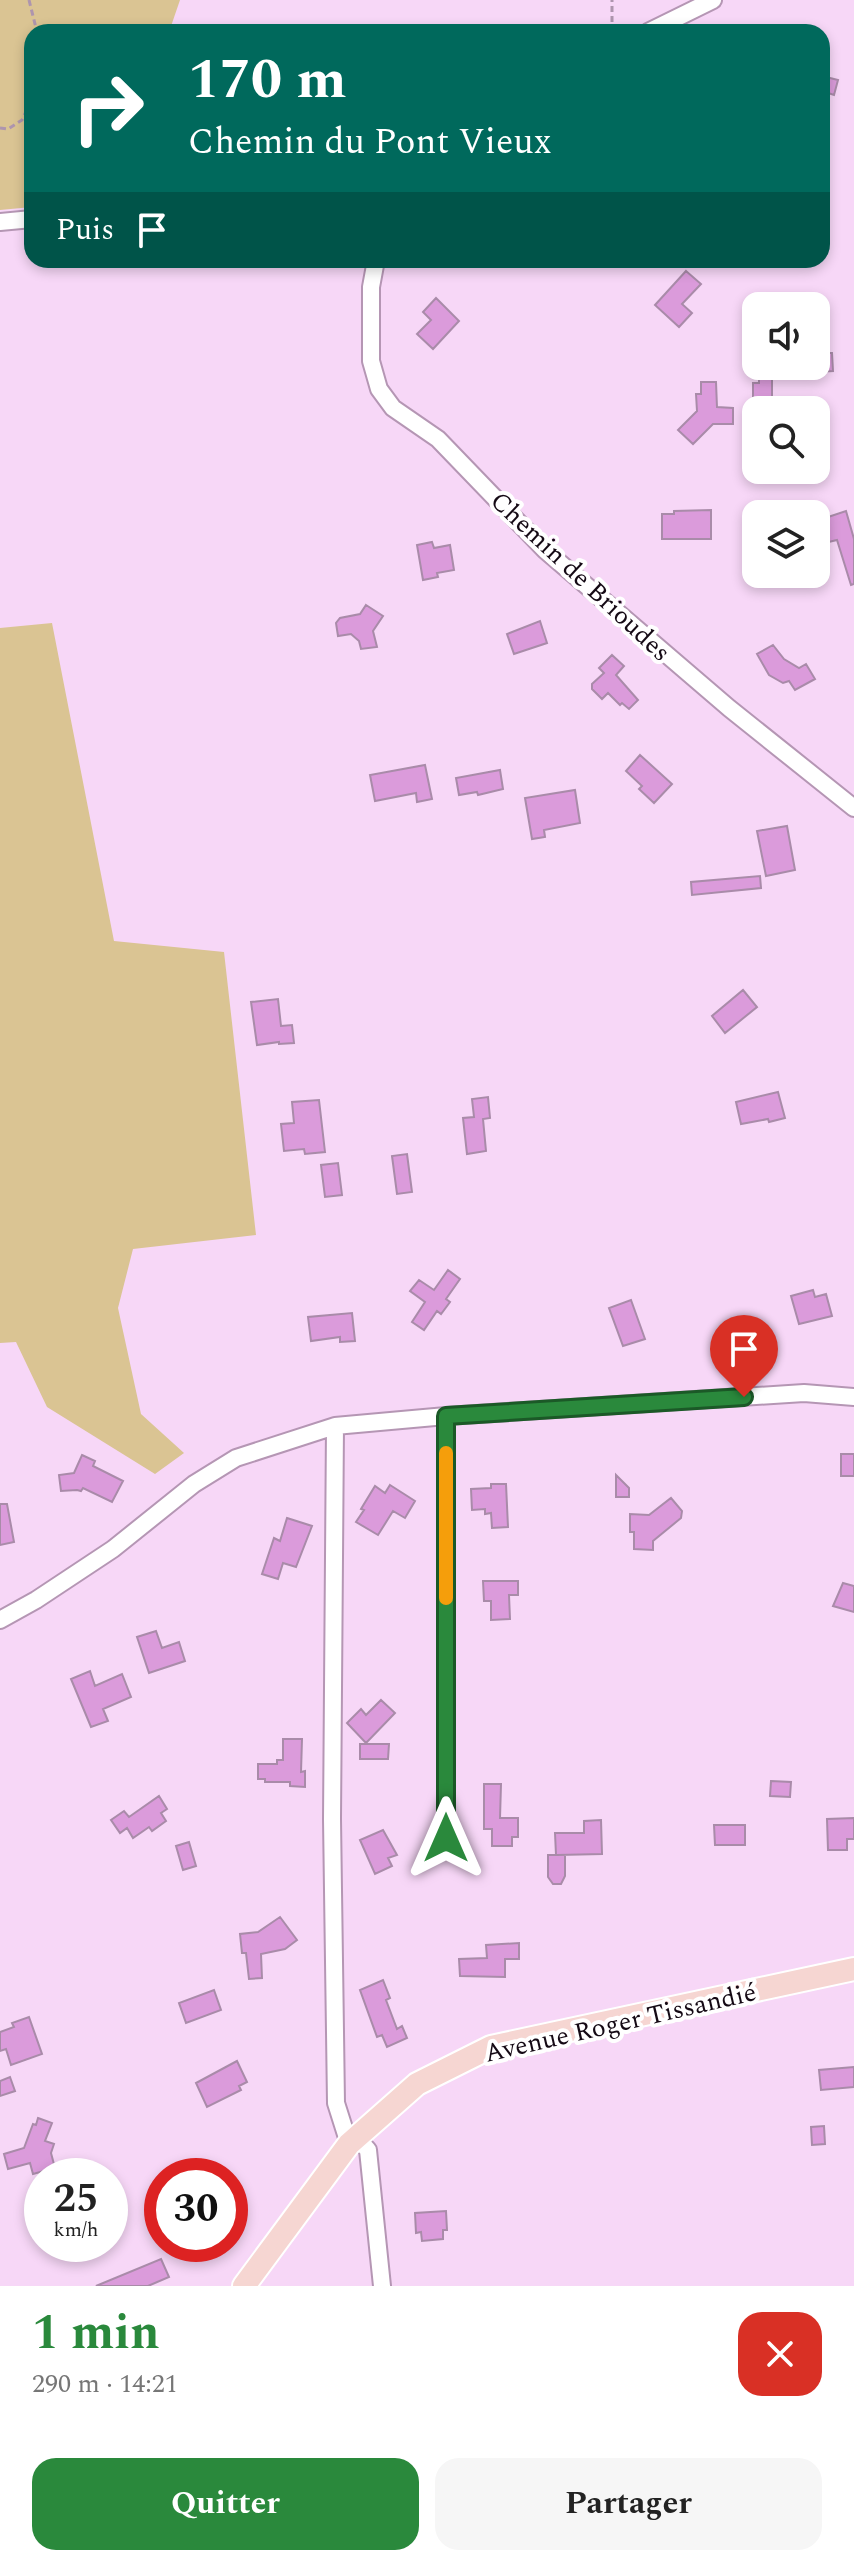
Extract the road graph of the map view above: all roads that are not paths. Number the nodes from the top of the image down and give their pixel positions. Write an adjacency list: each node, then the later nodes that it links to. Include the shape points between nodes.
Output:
1 (713, 0): 2 (street)
2 (664, 24)
3 (24, 220): 4 (street)
4 (0, 222)
5 (375, 268): 6 (street, Chemin de Brioudes, via 371,361 379,389 393,408 438,439 546,551)
6 (854, 808)
7 (854, 1397): 8 (street, via 804,1393)
8 (446, 1416): 9 (street); 11 (street, via 446,1838)
9 (335, 1426): 10 (street, via 236,1458 194,1484 113,1549); 13 (street, via 336,2103)
10 (0, 1620)
11 (458, 1854)
12 (854, 1969): 13 (main road, Avenue Roger Tissandié, via 491,2047 417,2084)
13 (352, 2140): 14 (main road, Avenue Roger Tissandié); 15 (street, via 368,2150)
14 (244, 2286)
15 (382, 2286)

